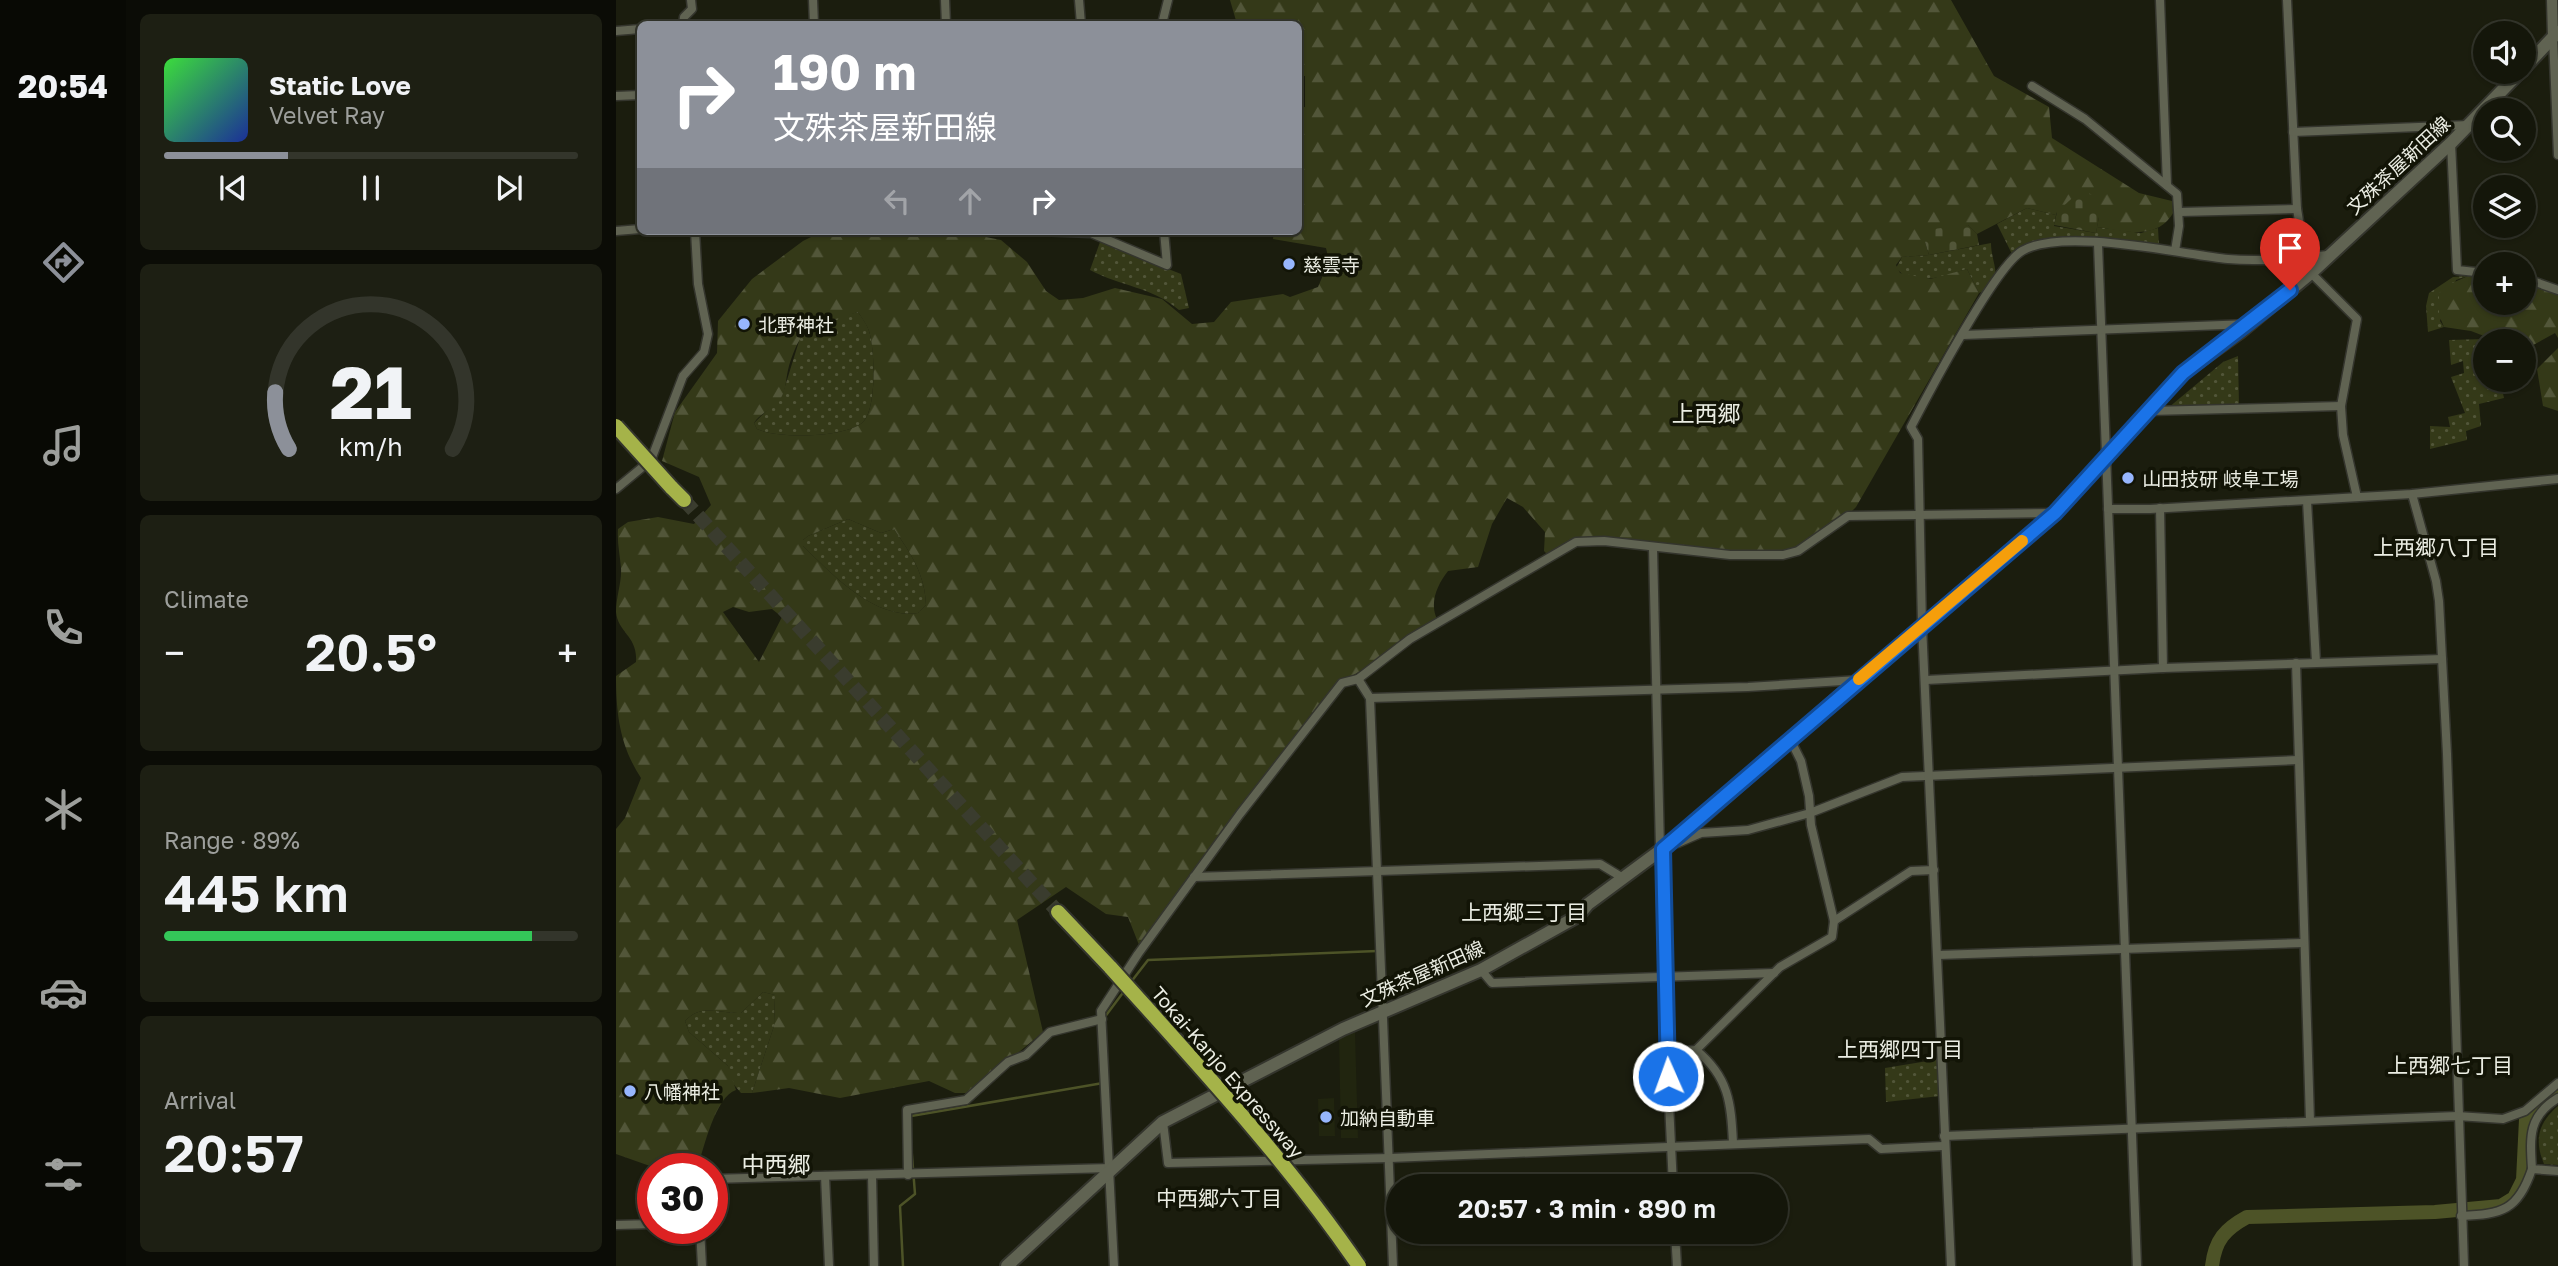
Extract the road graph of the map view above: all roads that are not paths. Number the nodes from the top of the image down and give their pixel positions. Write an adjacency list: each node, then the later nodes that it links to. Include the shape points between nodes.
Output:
1 (691, 0): 9 (street, via 692,9)
2 (813, 0): 10 (street)
3 (945, 0): 11 (street)
4 (1079, 0): 12 (street)
5 (1168, 0): 13 (street)
6 (2160, 0): 27 (street)
7 (2287, 0): 24 (street)
8 (2552, 0): 16 (street)
9 (683, 21)
10 (814, 21)
11 (946, 21)
12 (1081, 21)
13 (1163, 21)
14 (637, 29): 15 (street)
15 (616, 31)
16 (2556, 34): 17 (main road, 文殊茶屋新田線); 22 (street)
17 (2536, 55)
18 (2509, 84): 23 (main road, 文殊茶屋新田線)
19 (2032, 86): 27 (street, via 2085,120)
20 (637, 95): 21 (street)
21 (616, 96)
22 (2557, 120): 26 (street)
23 (2469, 125): 24 (street); 25 (main road, 文殊茶屋新田線)
24 (2293, 132): 28 (street)
25 (2451, 143): 37 (main road, 文殊茶屋新田線); 39 (street, via 2457,271)
26 (2558, 155)
27 (2167, 185): 29 (street, via 2177,194)
28 (2297, 209): 29 (street); 38 (street)
29 (2179, 212): 36 (street)
30 (637, 229): 31 (street)
31 (616, 230)
32 (695, 235): 51 (street, via 698,284 708,334 704,352 684,376 651,460)
33 (1096, 235): 34 (street, via 1167,265)
34 (1164, 235)
35 (2098, 244): 36 (street); 44 (street); 45 (street, via 2045,243 2019,253)
36 (2175, 251): 38 (street, via 2230,259)
37 (2329, 255): 38 (street); 40 (main road, 文殊茶屋新田線)
38 (2305, 257)
39 (2473, 272)
40 (2311, 273): 43 (main road, 文殊茶屋新田線); 46 (street, via 2357,319)
41 (2536, 282): 42 (street)
42 (2558, 290)
43 (2249, 324): 44 (street); 47 (main road, 文殊茶屋新田線, via 2183,373)
44 (2102, 328): 45 (street); 49 (street)
45 (1963, 335): 59 (street, via 1911,427 1918,439)
46 (2341, 406): 47 (street); 53 (street)
47 (2150, 411): 49 (main road, 文殊茶屋新田線)
48 (616, 426): 54 (highway, bridge)
49 (2106, 459): 57 (street); 58 (main road, 文殊茶屋新田線)
50 (2558, 479): 52 (street)
51 (616, 489)
52 (2412, 494): 53 (street); 62 (street, via 2436,581)
53 (2357, 497): 55 (street)
54 (684, 500)
55 (2307, 501): 56 (street); 63 (street)
56 (2160, 508): 57 (street); 65 (street)
57 (2108, 509): 66 (street)
58 (2055, 513): 59 (street); 61 (main road, 文殊茶屋新田線)
59 (1919, 516): 60 (street, via 1848,516 1798,551 1783,555); 61 (street)
60 (1653, 548): 67 (street, via 1576,542 1410,639); 70 (street)
61 (1922, 625): 68 (main road, 文殊茶屋新田線); 69 (street)
62 (2442, 659): 63 (street); 96 (street)
63 (2316, 662): 64 (street)
64 (2296, 663): 65 (street); 73 (street)
65 (2163, 668): 66 (street)
66 (2114, 671): 69 (street); 74 (street)
67 (1358, 679): 71 (street); 80 (street, via 1342,683)
68 (1858, 680): 70 (street); 72 (main road, 文殊茶屋新田線)
69 (1926, 680): 75 (street)
70 (1657, 690): 71 (street); 77 (street)
71 (1370, 698): 79 (street)
72 (1790, 739): 76 (street, via 1801,761); 77 (main road, 文殊茶屋新田線)
73 (2297, 760): 74 (street); 84 (street)
74 (2117, 766): 75 (street); 85 (street)
75 (1930, 774): 76 (street, via 1886,781); 78 (street)
76 (1810, 813): 77 (street, via 1748,830 1701,834); 83 (street)
77 (1663, 849): 81 (main road, 文殊茶屋新田線); 89 (street)
78 (1934, 870): 83 (street, via 1910,871); 86 (street)
79 (1377, 872): 80 (street); 81 (street, via 1600,864); 90 (street)
80 (1194, 877): 91 (street, via 1138,954 1101,1011)
81 (1623, 878): 87 (main road, 文殊茶屋新田線, via 1577,916)
82 (1058, 912): 123 (highway, Tokai-Kanjo Expressway, bridge, via 1234,1105)
83 (1834, 921): 88 (street, via 1832,937)
84 (2303, 943): 85 (street); 97 (street)
85 (2125, 948): 86 (street); 99 (street)
86 (1938, 955): 100 (street)
87 (1481, 971): 89 (street, via 1492,983); 90 (main road, 文殊茶屋新田線)
88 (1774, 973): 89 (street); 92 (street)
89 (1663, 978): 93 (street)
90 (1383, 1011): 98 (main road, 文殊茶屋新田線); 104 (street)
91 (1102, 1018): 105 (street); 109 (street, via 1050,1032 966,1100 907,1110)
92 (1696, 1049): 93 (street); 101 (street, via 1725,1082)
93 (1667, 1052): 102 (street)
94 (2558, 1083): 96 (street, via 2525,1111 2503,1119)
95 (2558, 1098): 106 (street, via 2532,1122)
96 (2457, 1116): 97 (street); 113 (street)
97 (2310, 1121): 99 (street)
98 (1163, 1122): 104 (street, via 1168,1163); 105 (main road, 文殊茶屋新田線)
99 (2132, 1128): 100 (street); 127 (street)
100 (1944, 1136): 103 (street)
101 (1733, 1143): 102 (street); 103 (street, via 1869,1139 1881,1149)
102 (1671, 1146): 104 (street); 108 (street)
103 (1944, 1146): 126 (street)
104 (1391, 1158): 124 (street)
105 (1111, 1168): 109 (street); 121 (main road, 文殊茶屋新田線); 122 (street)
106 (2532, 1169): 107 (street); 113 (street, via 2518,1199 2503,1211)
107 (2558, 1171)
108 (1672, 1174)
109 (908, 1175): 111 (street)
110 (825, 1176): 111 (street); 112 (street); 119 (street)
111 (872, 1176): 120 (street)
112 (728, 1179)
113 (2461, 1216): 128 (street)
114 (637, 1224): 115 (street)
115 (616, 1225)
116 (701, 1244): 118 (street)
117 (1676, 1244): 125 (street)
118 (702, 1266)
119 (829, 1266)
120 (874, 1266)
121 (1007, 1266)
122 (1114, 1266)
123 (1359, 1266)
124 (1393, 1266)
125 (1677, 1266)
126 (1951, 1266)
127 (2137, 1266)
128 (2464, 1266)

